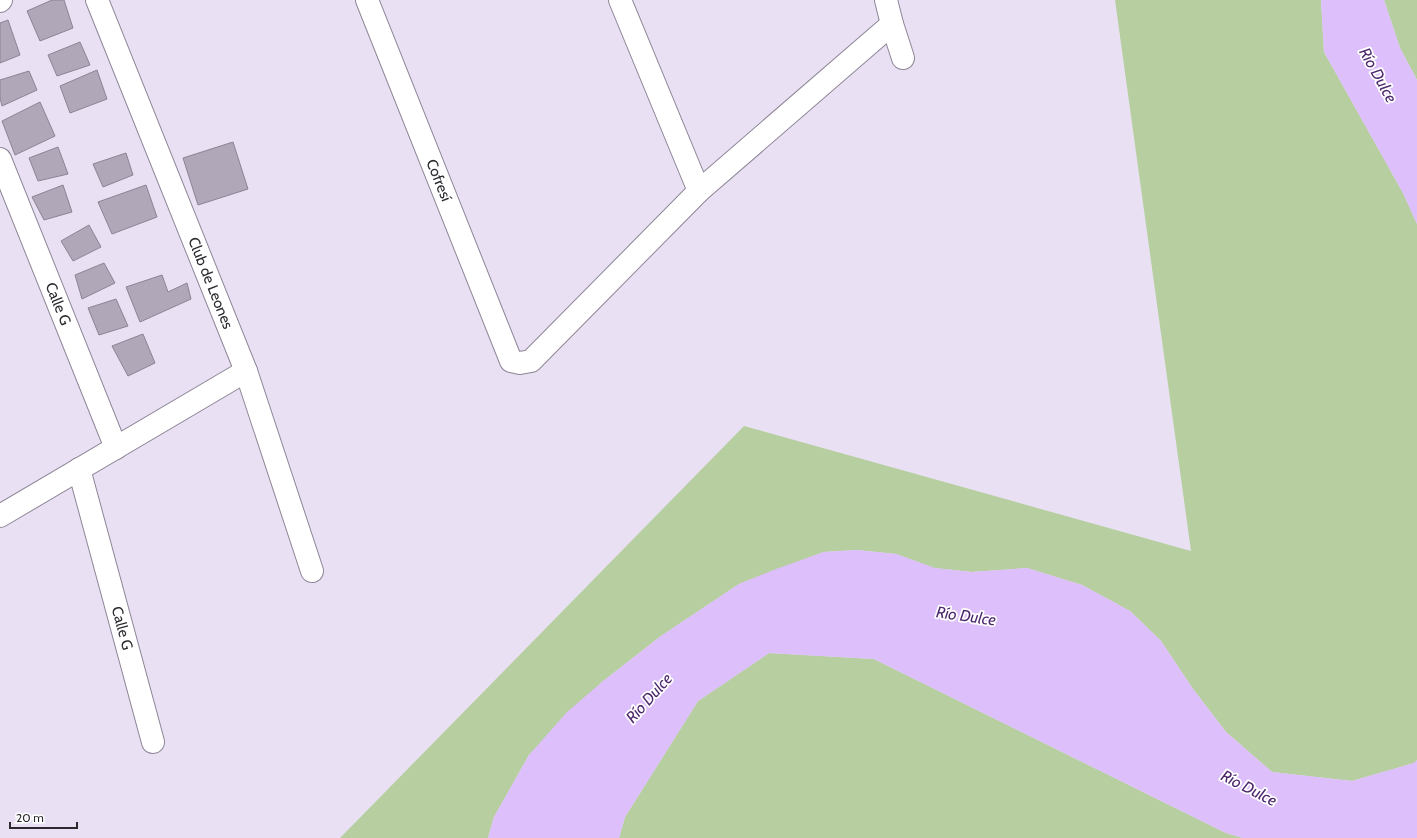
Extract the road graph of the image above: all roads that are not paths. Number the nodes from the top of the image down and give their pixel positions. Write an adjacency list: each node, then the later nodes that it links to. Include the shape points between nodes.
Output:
1 (97, 0): 9 (street, Club de Leones)
2 (367, 0): 8 (street, Cofresí, via 511,360 520,363 531,361)
3 (620, 0): 8 (street)
4 (886, 0): 5 (street)
5 (892, 24): 6 (street); 8 (street)
6 (904, 58)
7 (0, 159): 10 (street, Calle G)
8 (700, 191)
9 (246, 371): 10 (street); 13 (street, Club de Leones)
10 (116, 448): 11 (street)
11 (80, 469): 12 (street); 14 (street, Calle G)
12 (0, 516)
13 (312, 571)
14 (152, 742)

